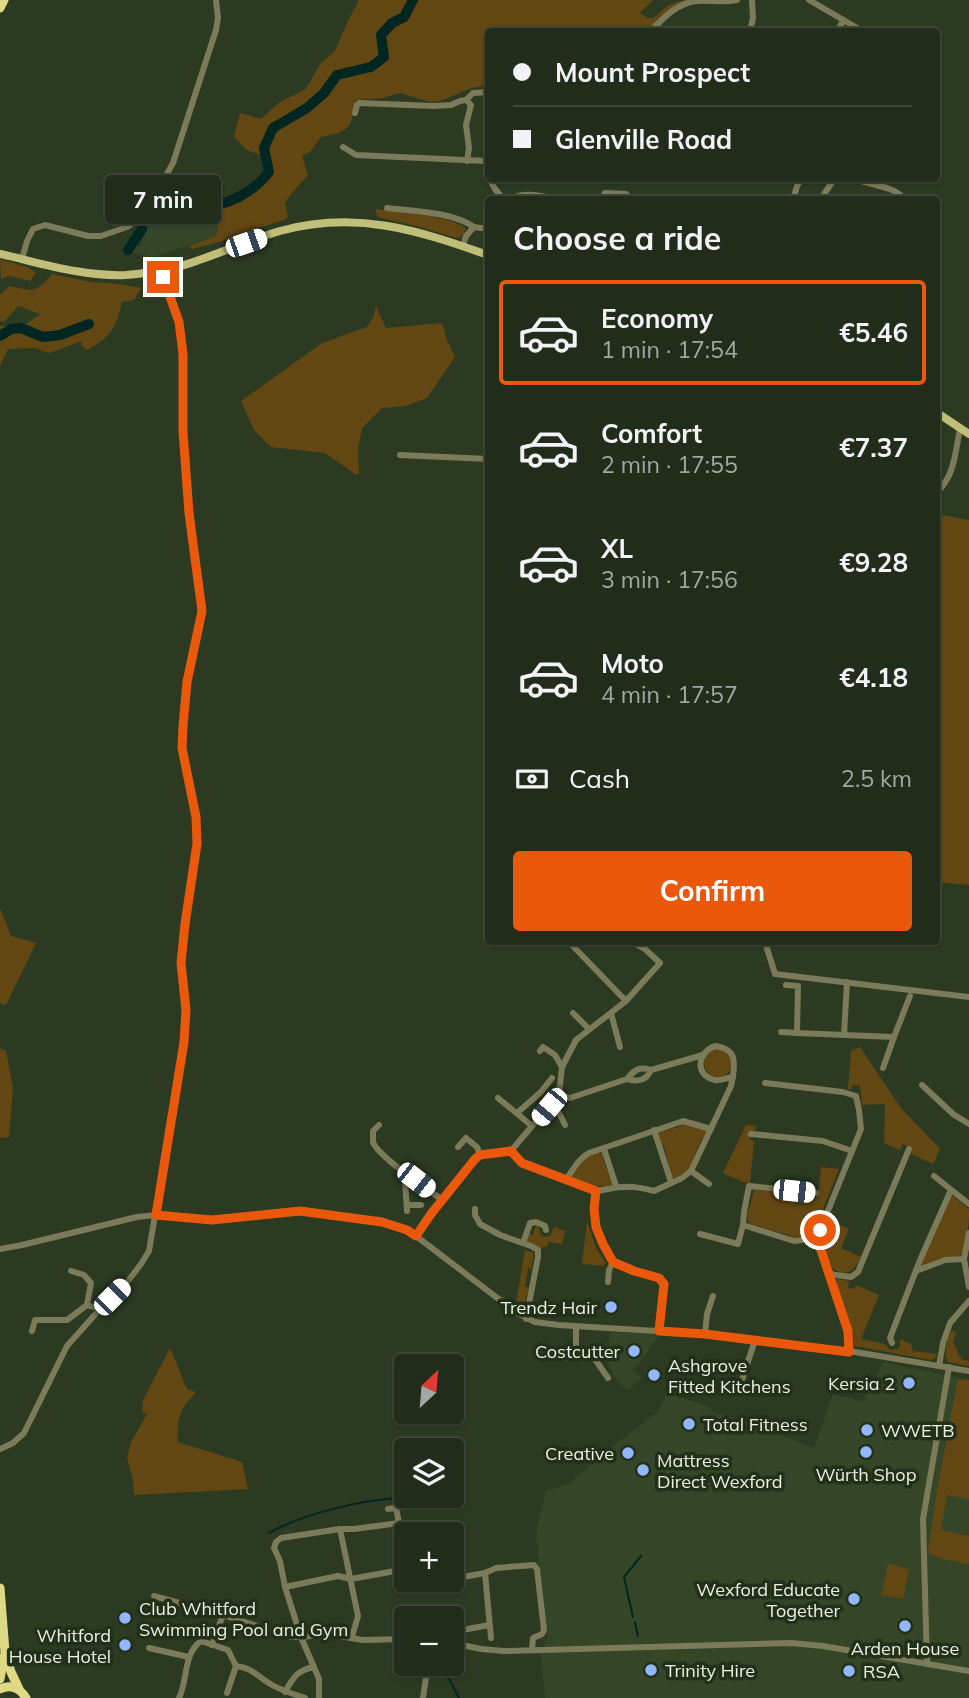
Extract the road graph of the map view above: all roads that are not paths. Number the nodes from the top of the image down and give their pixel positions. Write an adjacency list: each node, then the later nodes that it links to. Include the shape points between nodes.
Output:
1 (4, 0): 6 (highway)
2 (216, 0): 32 (street, via 216,30 179,148 144,215 127,227 100,236 46,225 33,229)
3 (737, 0): 8 (street, via 684,4)
4 (752, 0): 9 (street)
5 (809, 0): 7 (street)
6 (0, 8)
7 (844, 20): 10 (street); 11 (street)
8 (654, 28)
9 (751, 28)
10 (839, 28)
11 (857, 28)
12 (485, 92): 13 (street, via 473,93)
13 (466, 100): 14 (street, via 435,106 359,103); 17 (street, via 471,105 466,125)
14 (355, 113)
15 (343, 147): 17 (street, via 355,155)
16 (485, 159): 17 (street)
17 (467, 161)
18 (492, 182): 20 (street)
19 (864, 182): 25 (street, via 891,188)
20 (503, 196)
21 (516, 196): 22 (street)
22 (538, 196)
23 (603, 196): 24 (street)
24 (629, 196)
25 (903, 196)
26 (387, 208): 27 (street, via 449,217)
27 (474, 227): 28 (street); 29 (street)
28 (485, 229)
29 (463, 246): 31 (main road); 33 (main road, via 389,226 331,222 279,232)
30 (0, 254): 32 (main road)
31 (485, 254)
32 (22, 259): 33 (main road, via 90,273)
33 (160, 271): 97 (street, via 182,343 189,513 202,611 187,682 182,748 197,844 181,963 186,1010)
34 (940, 415): 35 (main road)
35 (960, 429): 36 (main road); 39 (street, via 951,475)
36 (969, 435)
37 (400, 455): 38 (street)
38 (485, 459)
39 (940, 490)
40 (572, 945): 47 (street)
41 (637, 945): 47 (street, via 660,963)
42 (766, 945): 43 (street, via 775,974)
43 (847, 982): 46 (street); 53 (street)
44 (786, 985): 52 (street, via 798,986)
45 (910, 996): 54 (street)
46 (969, 997)
47 (626, 1001): 49 (street)
48 (573, 1013): 50 (street)
49 (611, 1013): 50 (street); 55 (street)
50 (589, 1029): 58 (street, via 576,1040)
51 (781, 1032): 52 (street)
52 (797, 1032): 53 (street)
53 (844, 1035): 54 (street)
54 (894, 1037): 59 (street)
55 (620, 1047)
56 (540, 1052): 58 (street, via 542,1047 555,1055)
57 (702, 1055): 60 (street); 61 (street, via 701,1066 710,1079); 61 (street, via 716,1046 727,1049 734,1059)
58 (562, 1067): 66 (street)
59 (883, 1068)
60 (651, 1070): 63 (street, via 638,1069); 63 (street, via 642,1080)
61 (733, 1077): 74 (street)
62 (552, 1078): 69 (street)
63 (627, 1079): 66 (street, via 570,1098)
64 (765, 1083): 81 (street, via 856,1096 860,1129)
65 (922, 1086): 72 (street)
66 (559, 1094): 68 (street)
67 (498, 1098): 69 (street)
68 (549, 1107): 71 (street); 73 (street)
69 (517, 1113): 73 (street)
70 (379, 1125): 84 (street, via 373,1131 377,1150)
71 (565, 1125)
72 (969, 1125)
73 (532, 1126): 80 (street)
74 (711, 1129): 75 (street, via 683,1121); 83 (street)
75 (654, 1130): 78 (street); 87 (street)
76 (751, 1134): 81 (street, via 823,1141)
77 (458, 1147): 82 (street, via 466,1138)
78 (604, 1149): 86 (street, via 584,1156); 89 (street)
79 (909, 1149): 110 (street, via 858,1272 851,1277)
80 (511, 1151): 82 (street); 86 (street, via 522,1163)
81 (852, 1151): 103 (street)
82 (480, 1155): 93 (street)
83 (691, 1171): 87 (street); 88 (street)
84 (409, 1175): 93 (street); 95 (street, via 405,1181 407,1208)
85 (933, 1176): 90 (street)
86 (566, 1180): 91 (street)
87 (671, 1182): 89 (street, via 654,1191)
88 (709, 1184)
89 (616, 1186): 91 (street)
90 (951, 1190): 94 (street); 109 (street)
91 (596, 1191): 107 (street, via 596,1227)
92 (816, 1193): 98 (street, via 749,1186)
93 (442, 1200): 102 (street)
94 (969, 1204)
95 (421, 1205)
96 (475, 1209): 104 (street, via 480,1224)
97 (156, 1215): 102 (street, via 212,1220 300,1211 382,1222); 105 (street); 116 (street, via 149,1251)
98 (744, 1225): 101 (street, via 738,1244); 103 (street, via 794,1241)
99 (545, 1230): 104 (street, via 545,1226 530,1223)
100 (969, 1233): 106 (street)
101 (700, 1234)
102 (416, 1236): 117 (street)
103 (817, 1238): 110 (street)
104 (523, 1243): 117 (street, via 538,1250)
105 (0, 1249)
106 (964, 1259): 109 (street, via 945,1260); 112 (street)
107 (613, 1262): 111 (street); 120 (street, via 659,1278 664,1284)
108 (71, 1271): 115 (street, via 91,1283)
109 (916, 1271): 123 (street)
110 (829, 1275): 125 (street, via 848,1331)
111 (608, 1282)
112 (969, 1287)
113 (713, 1296): 121 (street)
114 (969, 1301): 127 (street, via 950,1323)
115 (87, 1305): 116 (street); 119 (street, via 67,1320 35,1320)
116 (100, 1309): 132 (street, via 67,1346 24,1433)
117 (526, 1319): 118 (street)
118 (576, 1326): 120 (street); 124 (street)
119 (32, 1331)
120 (659, 1331): 121 (street)
121 (705, 1334): 122 (street)
122 (755, 1340): 125 (street); 131 (street, via 741,1383)
123 (892, 1343)
124 (578, 1350): 126 (street); 130 (street, via 591,1350)
125 (849, 1352): 127 (street)
126 (568, 1358)
127 (939, 1366): 128 (street)
128 (949, 1367): 129 (street); 157 (street, via 923,1519)
129 (969, 1371)
130 (608, 1378)
131 (734, 1389)
132 (0, 1449)
133 (395, 1508): 134 (street, via 398,1522)
134 (340, 1529): 138 (street); 139 (street, via 276,1542)
135 (394, 1571): 138 (street)
136 (485, 1573): 137 (street); 143 (street); 154 (street, via 509,1566 536,1566 544,1630 533,1638)
137 (464, 1577)
138 (351, 1579): 139 (street, via 338,1576); 147 (street, via 358,1616)
139 (285, 1587): 146 (street)
140 (0, 1588): 155 (highway)
141 (154, 1596): 142 (street)
142 (223, 1615): 146 (street); 151 (street)
143 (489, 1625): 144 (street); 149 (street)
144 (468, 1629): 145 (street); 148 (street)
145 (464, 1630)
146 (301, 1637): 147 (street); 159 (street)
147 (352, 1637): 150 (street)
148 (470, 1637)
149 (491, 1638)
150 (394, 1639)
151 (212, 1645): 156 (street, via 201,1641); 158 (street, via 228,1650)
152 (464, 1646): 154 (street)
153 (149, 1648): 156 (street)
154 (532, 1650): 157 (street, via 791,1643)
155 (5, 1652): 162 (highway); 165 (highway)
156 (189, 1657): 168 (street)
157 (928, 1664): 160 (street)
158 (236, 1666): 164 (street); 166 (street)
159 (314, 1667): 164 (street, via 292,1678); 170 (street)
160 (969, 1671)
161 (426, 1676): 171 (street)
162 (0, 1679)
163 (0, 1689): 165 (highway, via 8,1686)
164 (285, 1692): 169 (street)
165 (23, 1693): 167 (main road)
166 (227, 1693)
167 (33, 1698)
168 (179, 1698)
169 (305, 1698)
170 (319, 1698)
171 (423, 1698)

